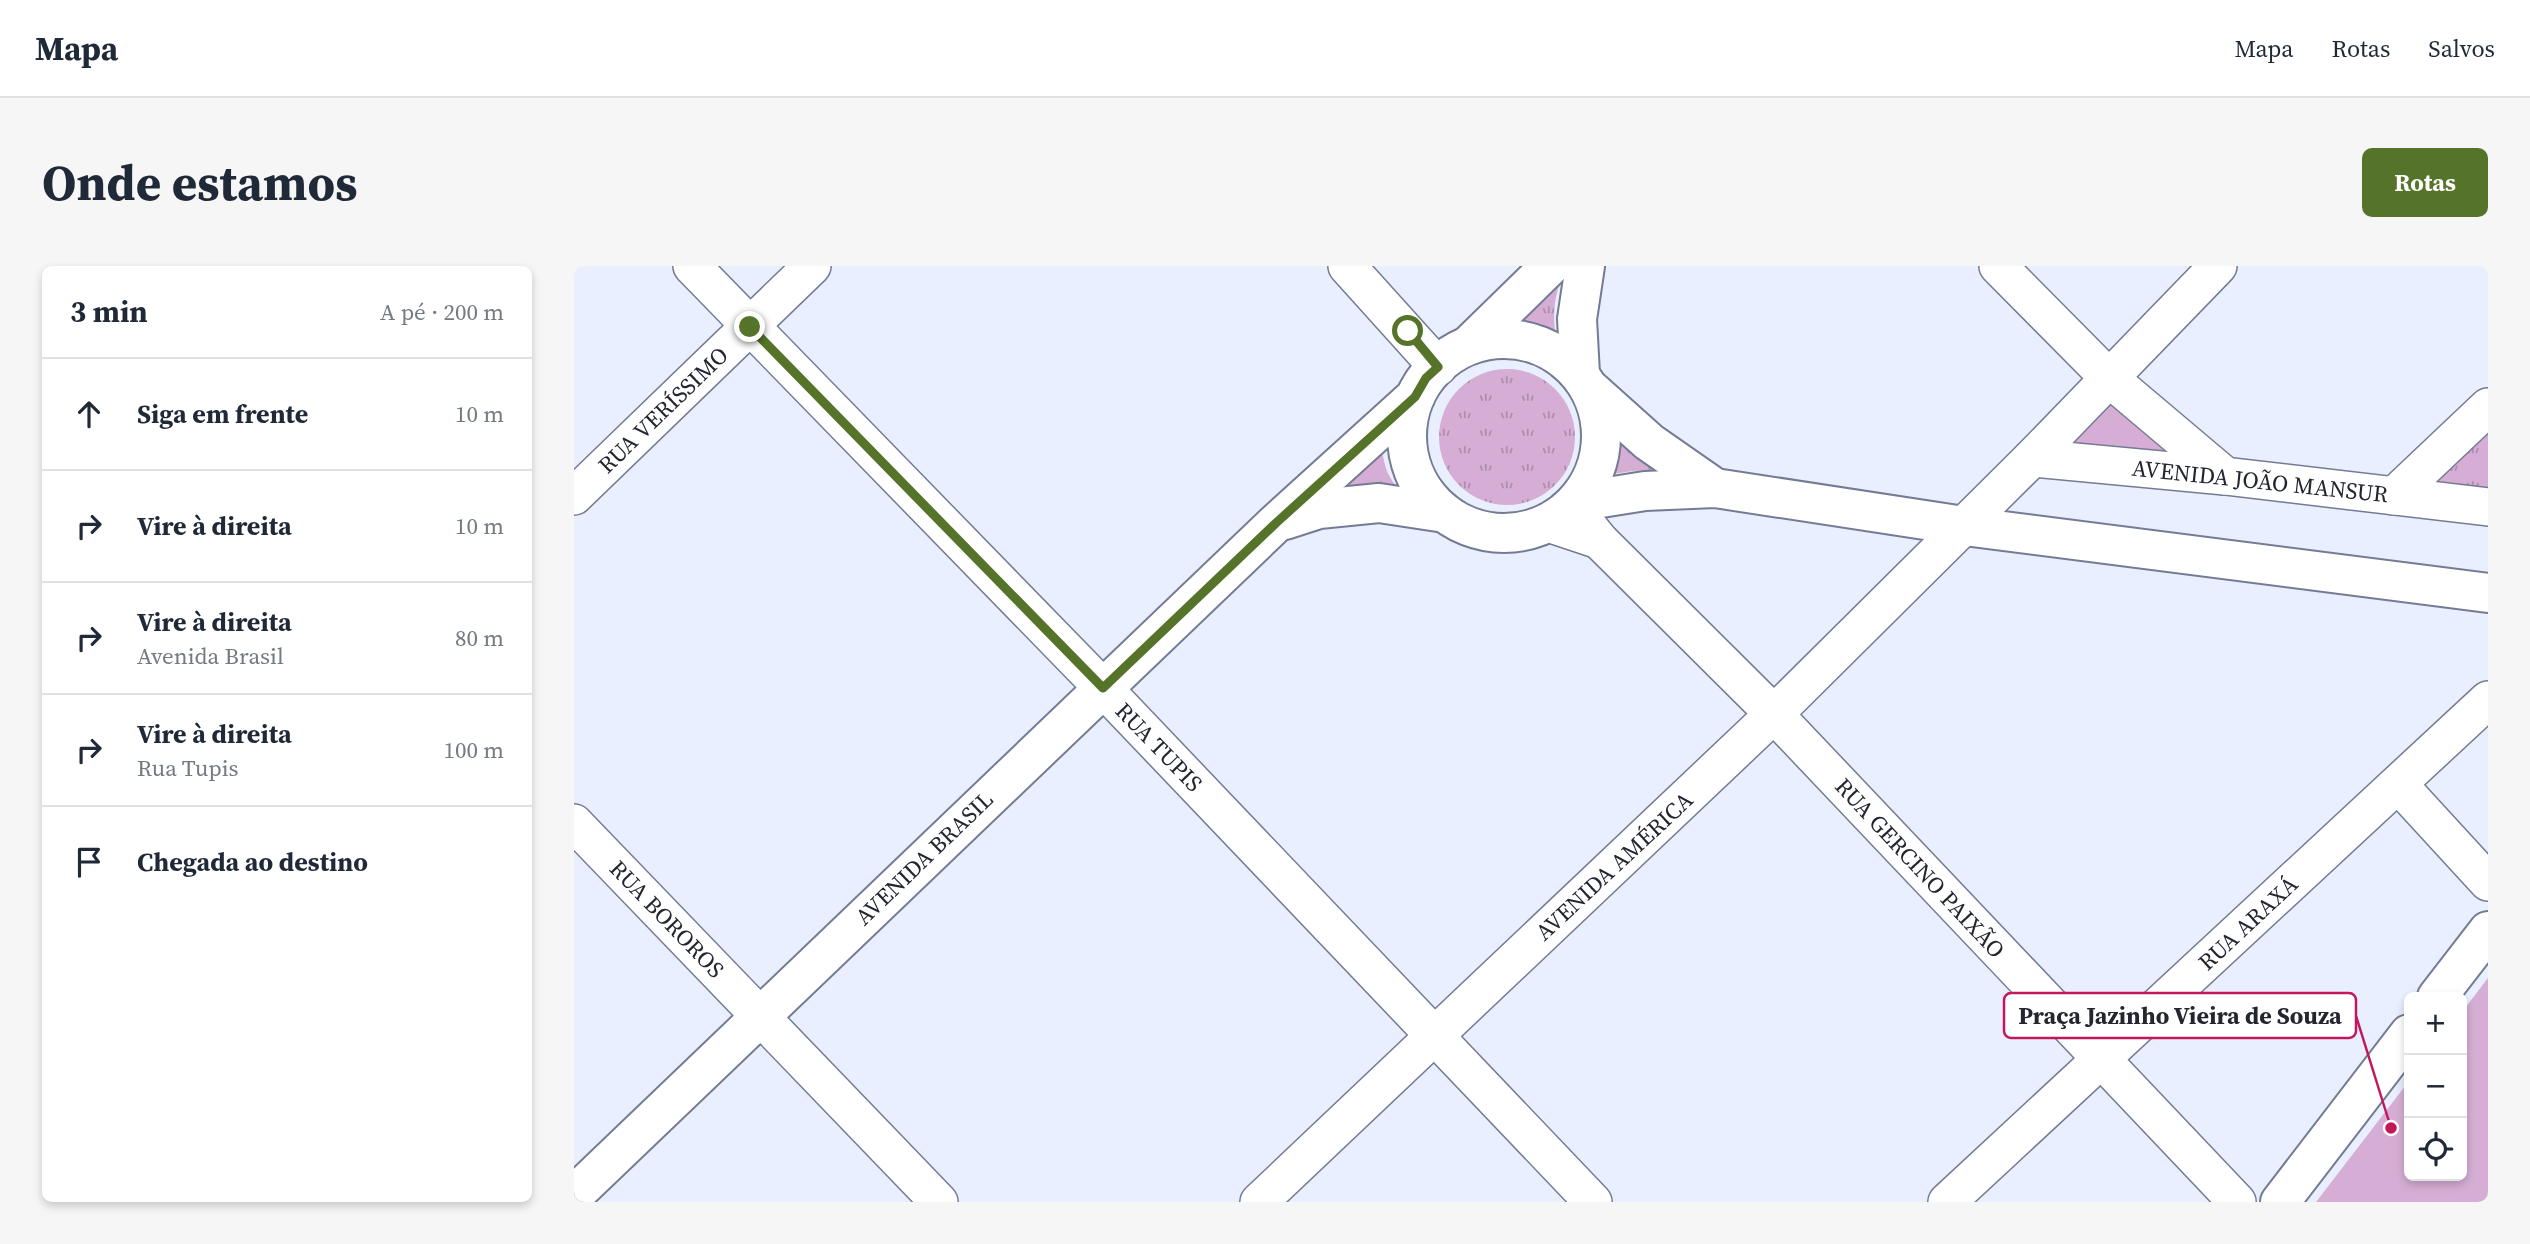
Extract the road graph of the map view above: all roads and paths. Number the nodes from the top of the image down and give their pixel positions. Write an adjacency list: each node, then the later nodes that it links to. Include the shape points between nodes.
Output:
1 (692, 266): 8 (street, RUA TUPIS)
2 (812, 266): 8 (street, RUA VERÍSSIMO)
3 (1347, 266): 10 (street)
4 (1549, 266): 9 (main road)
5 (1585, 266): 12 (main road, via 1577,319)
6 (1998, 266): 11 (street)
7 (2218, 266): 11 (street, AVENIDA AMÉRICA)
8 (750, 327): 18 (street, RUA VERÍSSIMO); 26 (street, RUA TUPIS)
9 (1469, 345): 10 (main road); 12 (main road, via 1498,339 1529,342 1557,354)
10 (1438, 367): 13 (main road)
11 (2109, 378): 15 (street, AVENIDA AMÉRICA); 16 (street)
12 (1585, 382): 17 (main road, via 1649,442); 21 (main road, via 1601,419 1601,448 1593,477)
13 (1415, 397): 22 (main road, via 1407,428 1410,460 1423,490); 23 (main road, AVENIDA BRASIL)
14 (2488, 407): 19 (street)
15 (2032, 458): 16 (street, AVENIDA JOÃO MANSUR); 24 (street, AVENIDA AMÉRICA)
16 (2225, 476): 19 (street, AVENIDA JOÃO MANSUR)
17 (1715, 488): 21 (main road, via 1645,491); 24 (main road)
18 (574, 496)
19 (2394, 496): 20 (street, AVENIDA JOÃO MANSUR)
20 (2488, 507)
21 (1565, 510): 22 (main road, via 1522,531 1495,533); 28 (street, RUA GERCINO PAIXÃO)
22 (1445, 513): 23 (main road, AVENIDA BRASIL, via 1379,503 1319,509)
23 (1276, 523): 26 (main road, AVENIDA BRASIL)
24 (1964, 526): 25 (main road); 28 (street, AVENIDA AMÉRICA)
25 (2488, 593)
26 (1103, 688): 34 (main road, AVENIDA BRASIL); 35 (street, RUA TUPIS)
27 (2488, 701): 29 (street, RUA ARAXÁ)
28 (1774, 714): 35 (street, AVENIDA AMÉRICA); 37 (street, RUA GERCINO PAIXÃO)
29 (2398, 784): 31 (street); 37 (street, RUA ARAXÁ)
30 (574, 823): 34 (street, RUA BOROROS)
31 (2488, 882)
32 (2488, 931): 33 (main road)
33 (2441, 992)
34 (760, 1015): 38 (main road, AVENIDA BRASIL); 39 (street, RUA BOROROS)
35 (1434, 1036): 40 (street, AVENIDA AMÉRICA); 41 (street, RUA TUPIS)
36 (2404, 1041): 44 (main road)
37 (2101, 1059): 42 (street, RUA ARAXÁ); 43 (street, RUA GERCINO PAIXÃO)
38 (574, 1195)
39 (939, 1202)
40 (1259, 1202)
41 (1593, 1202)
42 (1947, 1202)
43 (2236, 1202)
44 (2280, 1202)

